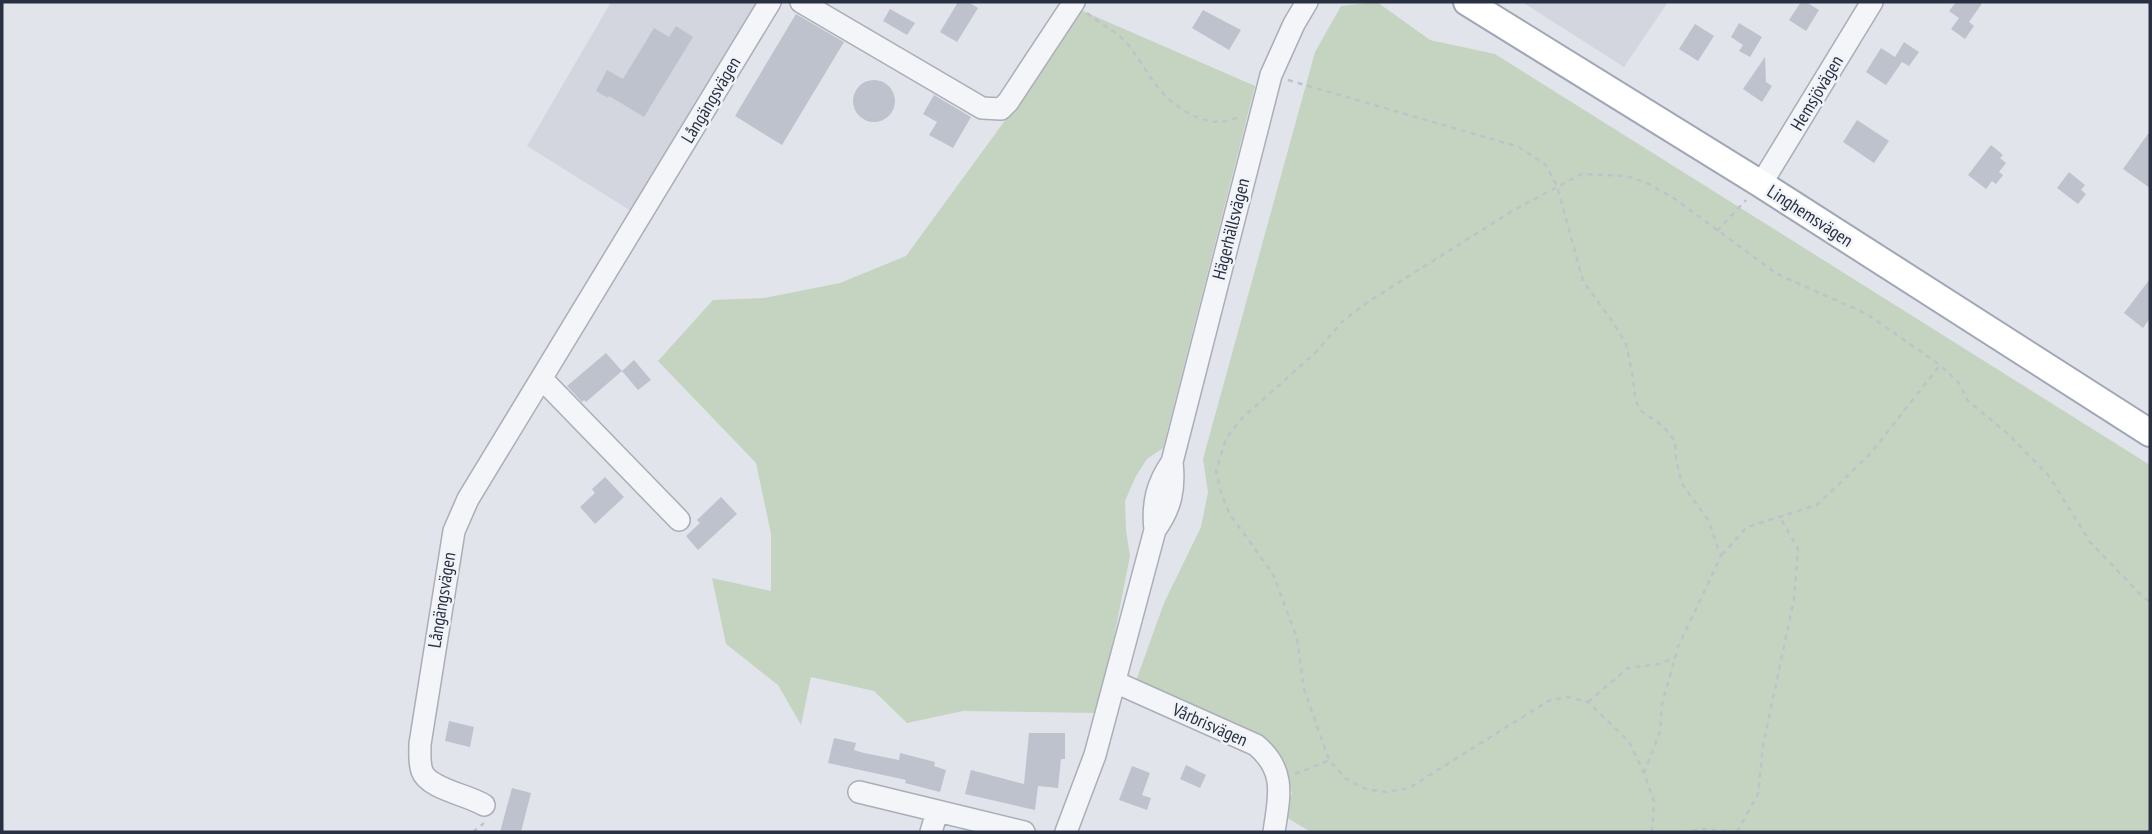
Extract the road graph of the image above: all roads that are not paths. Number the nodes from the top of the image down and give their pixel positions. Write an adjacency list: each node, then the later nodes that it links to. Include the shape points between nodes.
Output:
1 (770, 2): 8 (street, Långängsvägen)
2 (801, 2): 3 (street, via 982,107 1001,109)
3 (1073, 2)
4 (1307, 2): 11 (street, Hägerhällsvägen, via 1271,75 1263,103 1172,463 1174,484 1167,513 1155,530)
5 (1467, 2): 7 (main road, Linghemsvägen)
6 (1872, 2): 7 (street, Hemsjövägen)
7 (1761, 184): 9 (main road, Linghemsvägen)
8 (542, 379): 10 (street); 13 (street, Långängsvägen, via 453,531 420,744 422,774 436,786)
9 (2150, 433)
10 (679, 520)
11 (1115, 682): 17 (street, Hägerhällsvägen, via 1088,778); 18 (street, Vårbrisvägen, via 1256,746 1273,762 1279,779)
12 (859, 792): 14 (street)
13 (484, 806)
14 (937, 811): 15 (street); 16 (street)
15 (931, 832)
16 (1024, 832)
17 (1066, 832)
18 (1274, 832)

